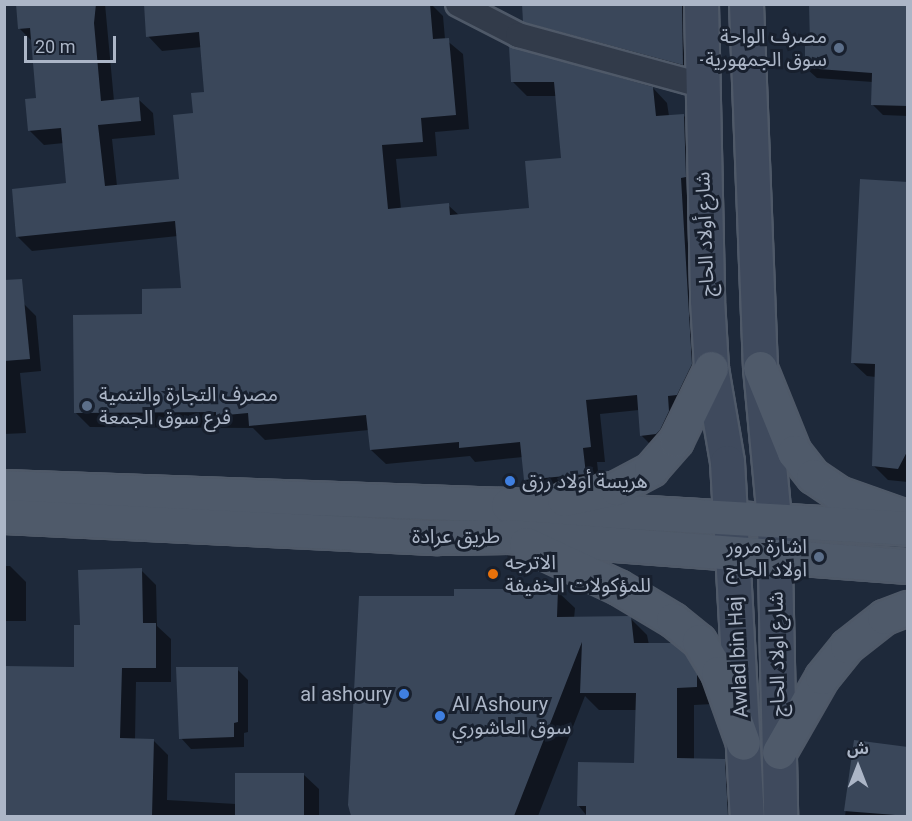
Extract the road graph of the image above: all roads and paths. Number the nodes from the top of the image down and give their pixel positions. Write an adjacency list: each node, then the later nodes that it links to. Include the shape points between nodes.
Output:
1 (458, 4): 4 (street, via 518,35)
2 (701, 4): 4 (main road, شارع أولاد الحاج)
3 (746, 4): 6 (main road)
4 (701, 85): 5 (main road, شارع أولاد الحاج)
5 (711, 368): 7 (main road, شارع أولاد الحاج); 13 (main road, via 676,440 651,469 616,488)
6 (760, 368): 11 (main road, via 794,452 813,476 838,493); 12 (main road, شارع اولاد الحاج)
7 (727, 462): 10 (main road, Awlad bin Haj)
8 (4, 487): 13 (main road, طريق عرادة)
9 (4, 516): 13 (main road, طريق عرادة, via 401,535)
10 (730, 517): 12 (main road, طريق عرادة); 13 (main road, طريق عرادة, via 630,515); 15 (main road, Awlad bin Haj)
11 (908, 517)
12 (774, 518): 14 (main road, طريق عرادة); 16 (main road, شارع اولاد الحاج)
13 (508, 520): 15 (main road, طريق عرادة); 19 (main road, via 673,620 699,641 718,673)
14 (908, 528)
15 (732, 552): 16 (main road, طريق عرادة); 19 (main road, Awlad bin Haj)
16 (775, 554): 17 (main road, طريق عرادة); 20 (main road, شارع اولاد الحاج)
17 (908, 566)
18 (908, 608): 20 (main road, via 885,617 847,646 822,677)
19 (743, 743): 21 (main road, Awlad bin Haj)
20 (779, 752): 22 (main road, شارع اولاد الحاج)
21 (747, 816)
22 (780, 816)

